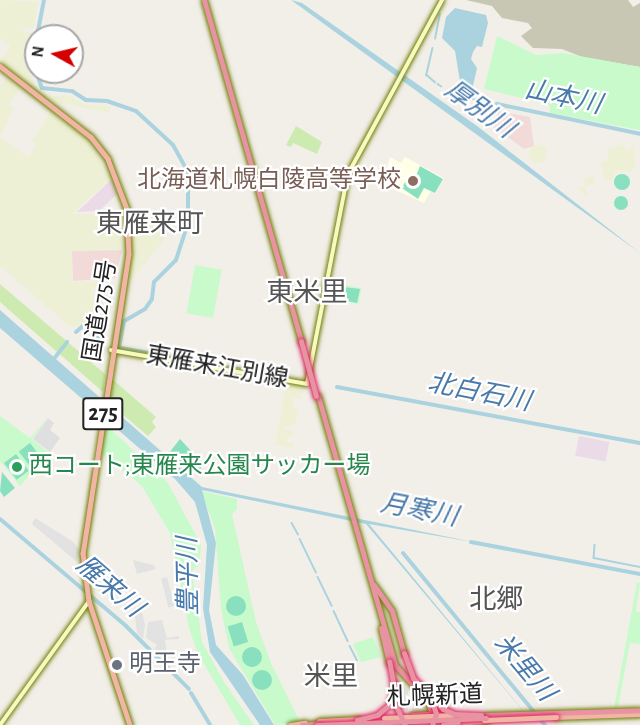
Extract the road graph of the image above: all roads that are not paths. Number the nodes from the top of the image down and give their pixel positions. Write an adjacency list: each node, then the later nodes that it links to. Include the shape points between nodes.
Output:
1 (206, 0): 5 (highway, bridge)
2 (442, 0): 4 (main road, 東雁来江別線, via 345,181 307,384)
3 (0, 67): 4 (highway, 国道275号 / 275, via 91,137 119,183 129,239)
4 (112, 353): 6 (highway, 国道275号 / 275, via 82,538)
5 (371, 580): 7 (highway); 8 (highway, via 390,606)
6 (87, 598): 18 (main road); 19 (highway, 275)
7 (382, 625): 9 (highway); 14 (highway, via 398,672 427,700)
8 (404, 654): 13 (highway, bridge, via 413,678 443,709 456,715); 14 (highway, bridge, via 412,679 435,708)
9 (388, 659): 17 (highway, bridge, via 394,688 390,704 373,717); 25 (highway, bridge, via 395,682 397,715)
10 (640, 711): 12 (highway, 札幌新道); 13 (highway, bridge)
11 (495, 713): 12 (highway, 札幌新道); 13 (highway); 15 (highway, 札幌新道, bridge)
12 (556, 714): 16 (highway, 札幌新道, bridge)
13 (484, 716): 14 (highway, bridge); 26 (highway, bridge)
14 (432, 718): 15 (highway); 17 (highway, bridge); 22 (highway, bridge)
15 (384, 720): 16 (highway, 札幌新道, bridge); 20 (highway, 札幌新道, bridge); 24 (highway, 札幌新道)
16 (496, 720): 25 (highway, bridge)
17 (344, 723): 21 (highway, bridge); 23 (highway, bridge)
18 (1, 725)
19 (130, 725)
20 (290, 725)
21 (302, 725)
22 (317, 725)
23 (367, 725): 24 (highway, 札幌新道)
24 (376, 725)
25 (406, 725)
26 (443, 725)

